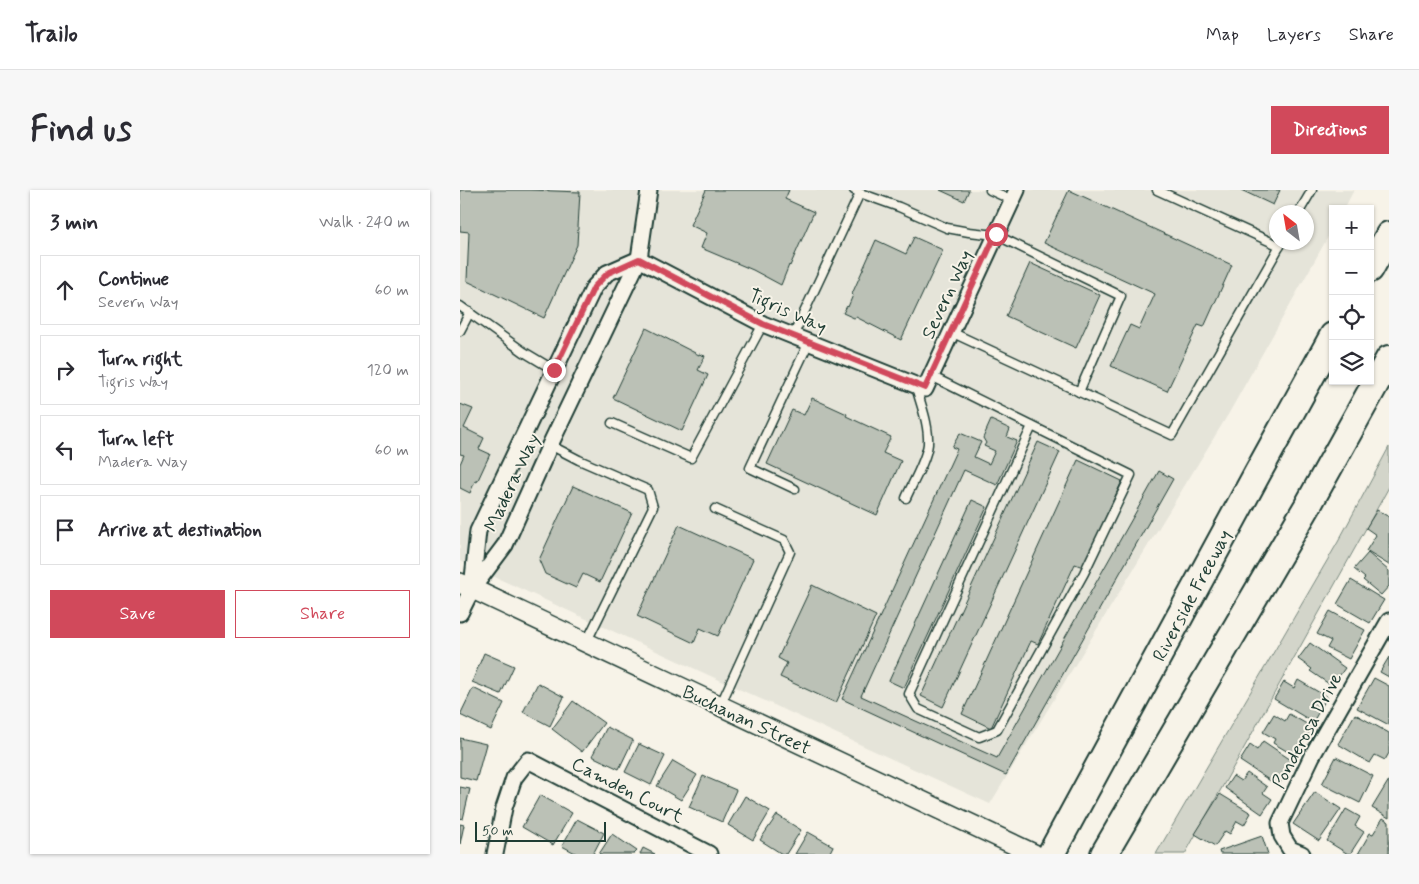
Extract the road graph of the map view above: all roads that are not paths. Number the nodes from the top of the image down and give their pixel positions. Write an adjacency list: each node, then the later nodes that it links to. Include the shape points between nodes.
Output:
1 (649, 190): 12 (street, Madera Way)
2 (990, 190): 6 (lane)
3 (1157, 190): 10 (lane)
4 (1312, 190): 7 (lane)
5 (857, 192): 8 (lane, via 948,228); 19 (lane)
6 (1015, 195): 8 (street, Severn Way)
7 (1303, 205)
8 (996, 234): 18 (street, Severn Way); 25 (lane, via 1120,296)
9 (1389, 235): 13 (highway)
10 (1269, 239)
11 (1278, 250): 25 (lane, via 1172,435)
12 (639, 259): 16 (street, Tigris Way); 23 (street, Madera Way, via 608,273 594,287); 28 (street, Madera Way)
13 (1374, 261)
14 (460, 306): 15 (lane)
15 (470, 312): 17 (lane); 23 (lane)
16 (763, 324): 19 (street, Tigris Way); 26 (lane, via 691,458)
17 (460, 331)
18 (951, 332): 24 (street, Severn Way); 25 (lane)
19 (793, 336): 21 (street, Tigris Way)
20 (1331, 340): 40 (highway, Riverside Freeway)
21 (809, 342): 24 (street, Tigris Way); 29 (lane, via 750,468)
22 (1389, 359): 41 (highway, via 1307,507)
23 (554, 370): 32 (street, Madera Way, via 478,531)
24 (924, 383): 27 (lane); 30 (lane, via 928,445)
25 (1079, 392)
26 (612, 422)
27 (1032, 426): 27 (lane, via 1131,475 1084,573 997,730 978,737 918,709 909,694)
28 (550, 445): 32 (street, Madera Way, via 505,545); 35 (lane, via 648,490 653,507)
29 (795, 489)
30 (906, 498)
31 (715, 509): 36 (lane, via 784,540 790,552)
32 (466, 586): 33 (street); 35 (street, Buchanan Street)
33 (460, 613)
34 (1389, 621): 42 (street, Ponderosa Drive, via 1312,756 1280,823 1282,836 1290,849)
35 (586, 643): 36 (street, Buchanan Street)
36 (720, 706): 39 (street, Buchanan Street)
37 (495, 854): 38 (street, Camden Court, via 514,778 528,760)
38 (709, 854)
39 (1034, 854)
40 (1051, 854)
41 (1104, 854)
42 (1302, 854)

